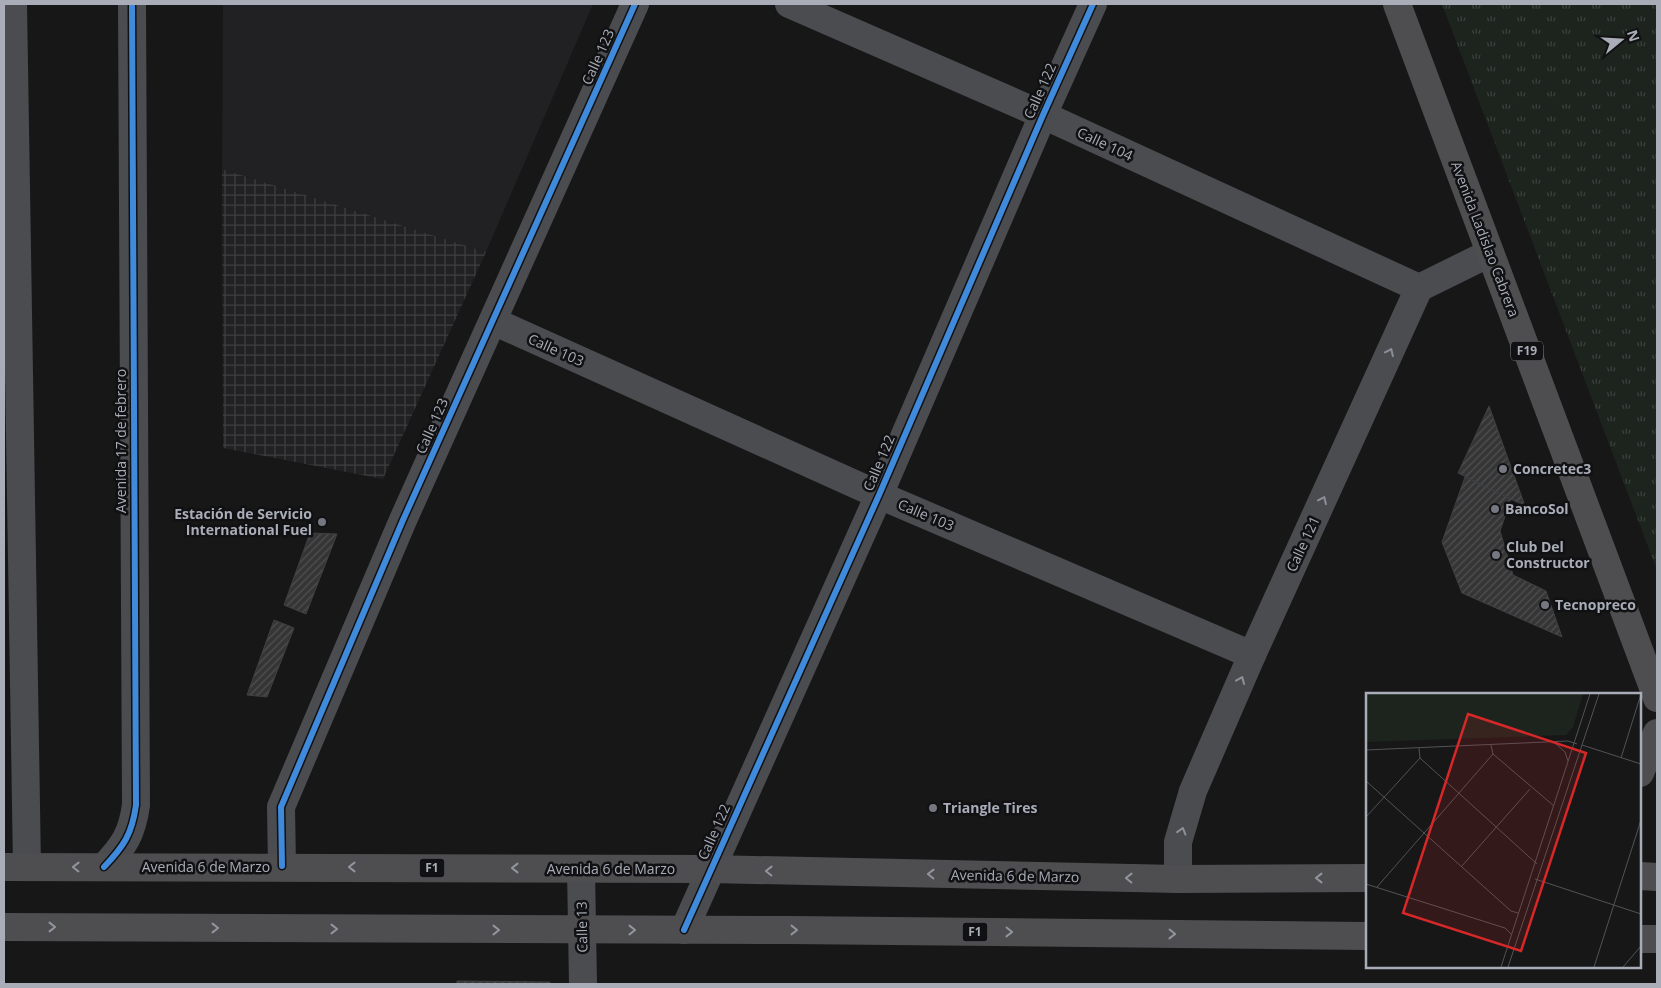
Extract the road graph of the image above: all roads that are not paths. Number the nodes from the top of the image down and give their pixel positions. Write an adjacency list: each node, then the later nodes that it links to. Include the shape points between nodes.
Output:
1 (13, 4): 7 (street)
2 (132, 4): 20 (street, Avenida 17 de febrero, via 136,805 128,839)
3 (636, 4): 12 (street, Calle 123)
4 (789, 4): 8 (street, Calle 104)
5 (1093, 4): 8 (street, Calle 122)
6 (1398, 4): 10 (highway, Avenida Ladislao Cabrera / F19)
7 (9, 37): 9 (street)
8 (1043, 115): 11 (street, Calle 104); 13 (street, Calle 122)
9 (10, 137): 19 (street)
10 (1490, 253): 11 (street); 15 (highway, Avenida Ladislao Cabrera / F19)
11 (1420, 288): 14 (street, Calle 121, one-way to 11)
12 (493, 321): 13 (street, Calle 103); 18 (street, Calle 123, via 403,520 281,807)
13 (879, 495): 14 (street, Calle 103); 22 (street, Calle 122)
14 (1252, 655): 26 (street, Calle 121, one-way to 14, via 1178,842 1194,791)
15 (1657, 698)
16 (1657, 733): 17 (highway)
17 (1641, 771)
18 (282, 866): 20 (highway, Avenida 6 de Marzo / F1); 21 (highway, Avenida 6 de Marzo / F1, one-way to 18)
19 (16, 867): 20 (highway, Avenida 6 de Marzo / F1, one-way to 19)
20 (104, 867)
21 (581, 869): 22 (highway, Avenida 6 de Marzo / F1); 28 (street, Calle 13)
22 (711, 869): 26 (highway, Avenida 6 de Marzo / F1, one-way to 22); 29 (street, Calle 122)
23 (1641, 876): 24 (highway)
24 (1657, 876)
25 (1366, 878): 26 (highway, Avenida 6 de Marzo / F1, one-way to 26)
26 (1178, 879)
27 (4, 927): 28 (highway, F1, one-way to 28)
28 (583, 930): 29 (highway, F1, one-way to 29); 33 (street, Calle 13)
29 (684, 930): 30 (highway, F1, one-way to 30)
30 (1366, 936)
31 (1641, 938): 32 (highway)
32 (1657, 939)
33 (583, 984)

